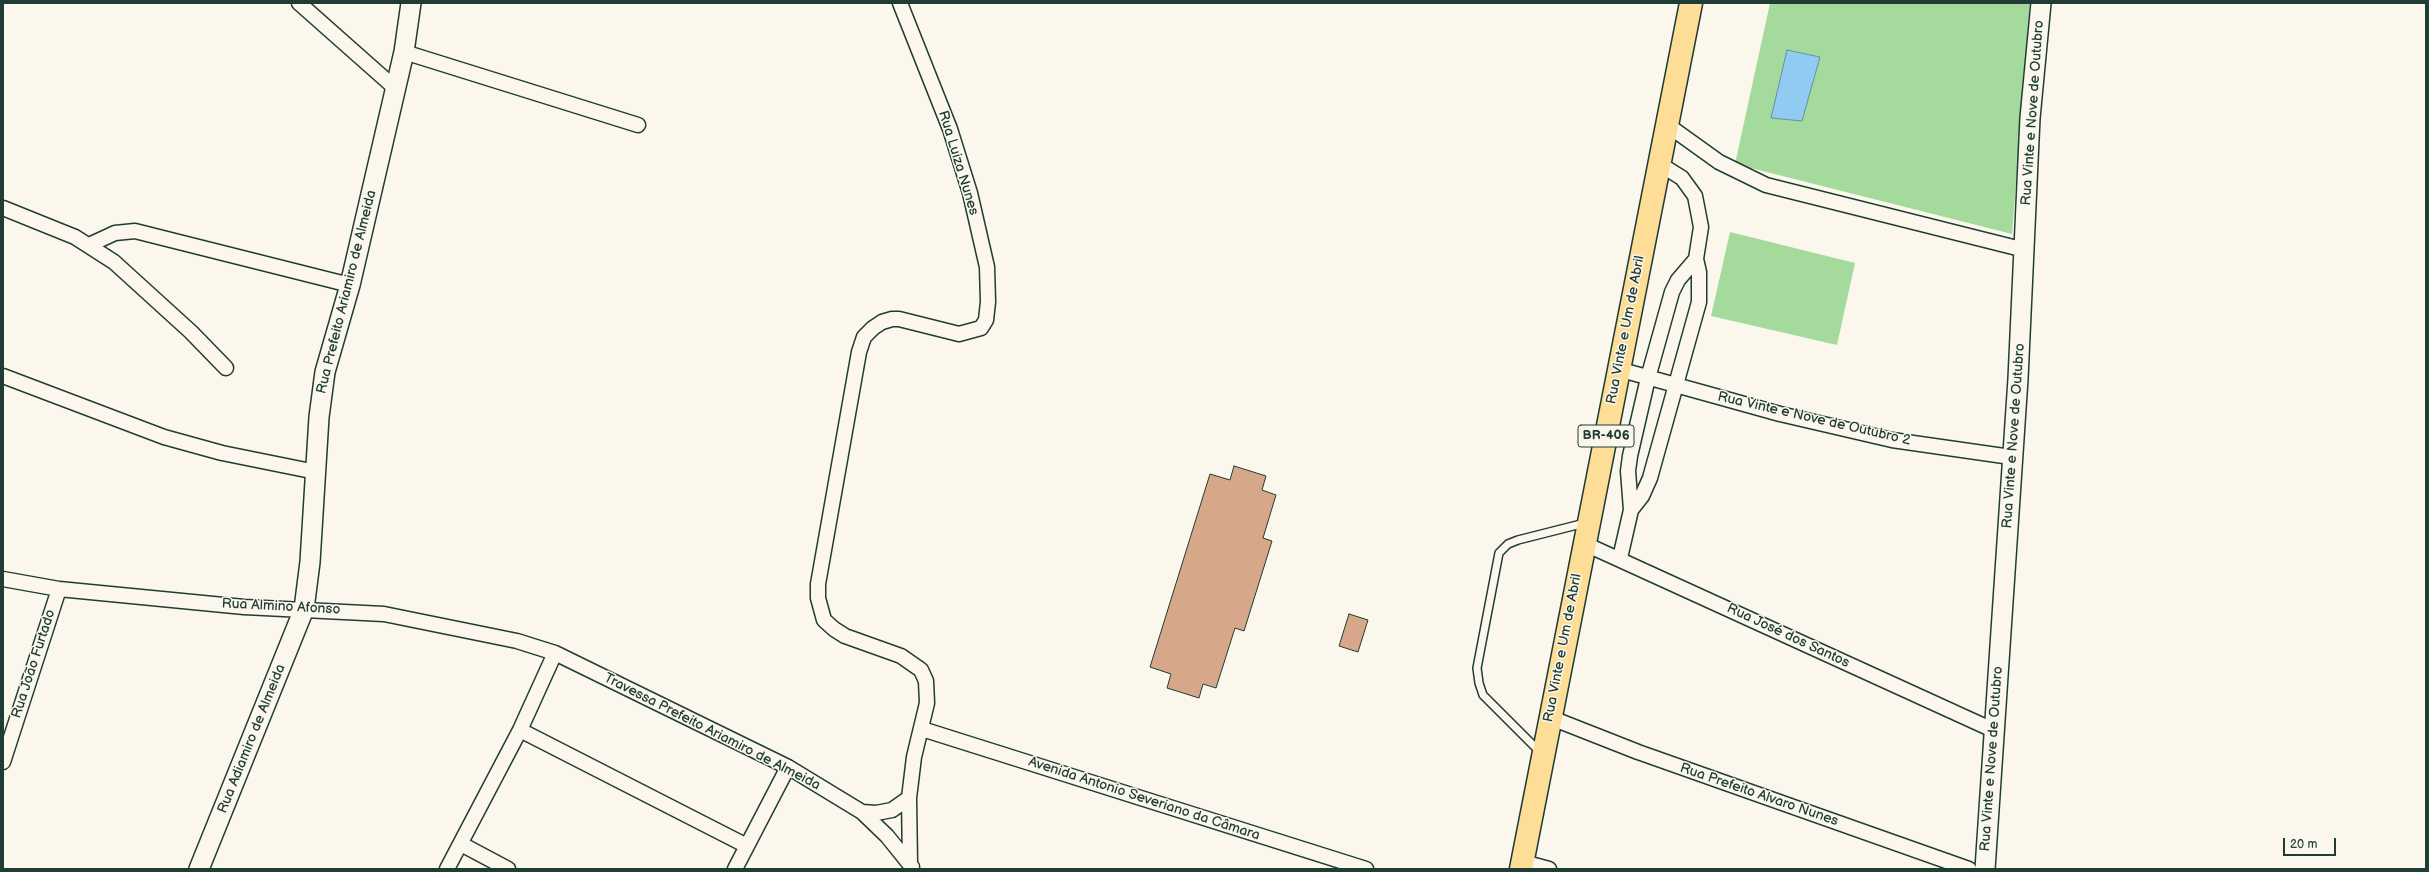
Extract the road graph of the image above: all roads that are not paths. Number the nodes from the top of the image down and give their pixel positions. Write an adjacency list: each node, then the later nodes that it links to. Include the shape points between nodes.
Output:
1 (299, 3): 7 (street)
2 (411, 3): 6 (street, Rua Prefeito Ariamiro de Almeida)
3 (900, 3): 31 (street, Rua Luiza Nunes, via 950,129 970,193 987,267 988,312 981,328 959,334 892,319 882,322 864,337 859,352 818,584 818,598 824,620 834,629 845,636 901,656 921,670 926,681 927,703)
4 (1691, 3): 8 (main road, Rua Vinte e Um de Abril / BR-406)
5 (2041, 3): 13 (street, Rua Vinte e Nove de Outubro, via 2030,118)
6 (404, 52): 7 (street, Rua Prefeito Ariamiro de Almeida); 9 (street)
7 (395, 88): 15 (street, Rua Prefeito Ariamiro de Almeida)
8 (1666, 124): 10 (main road, Rua Vinte e Um de Abril / BR-406); 13 (street, via 1719,162 1766,185)
9 (638, 125)
10 (1658, 163): 14 (street, via 1682,178 1694,196 1701,227); 17 (main road, Rua Vinte e Um de Abril / BR-406)
11 (3, 208): 12 (street, via 75,236)
12 (89, 245): 15 (street, via 115,233 135,231); 16 (street, via 148,291)
13 (2025, 250): 21 (street, Rua Vinte e Nove de Outubro)
14 (1696, 259): 19 (street, via 1678,280 1672,292); 20 (street, via 1699,272 1699,302)
15 (350, 285): 22 (street, Rua Prefeito Ariamiro de Almeida, via 325,372)
16 (226, 368)
17 (1618, 369): 19 (street, Rua Vinte e Nove de Outubro 2); 24 (main road, Rua Vinte e Um de Abril / BR-406)
18 (3, 376): 22 (street, via 164,437 222,453)
19 (1648, 378): 20 (street, Rua Vinte e Nove de Outubro 2); 23 (street, via 1628,471)
20 (1677, 386): 21 (street, Rua Vinte e Nove de Outubro 2, via 1780,414 1892,440); 23 (street, via 1650,478 1642,496)
21 (2011, 457): 33 (street, Rua Vinte e Nove de Outubro, via 2005,577)
22 (316, 472): 28 (street, Rua Prefeito Ariamiro de Almeida)
23 (1631, 510): 25 (street)
24 (1586, 533): 25 (street, Rua José dos Santos); 30 (main road, Rua Vinte e Um de Abril / BR-406); 34 (lane, via 1518,540 1508,544 1499,553 1477,668 1479,683 1484,695)
25 (1620, 558): 33 (street, Rua José dos Santos)
26 (3, 579): 27 (street, Rua Almino Afonso)
27 (58, 588): 28 (street, Rua Almino Afonso, via 244,607); 35 (street, Rua João Furtado)
28 (304, 608): 29 (street, Rua Almino Afonso, via 384,614 420,620 517,641); 43 (street, Rua Adiamiro de Almeida)
29 (555, 653): 32 (street); 36 (street, Travessa Prefeito Ariamiro de Almeida)
30 (1549, 717): 34 (main road, Rua Vinte e Um de Abril / BR-406); 49 (street, Rua Prefeito Alvaro Nunes, via 1638,752)
31 (922, 729): 37 (street, via 914,757); 47 (street, Avenida Antonio Severiano da Câmara)
32 (520, 730): 39 (street); 40 (street)
33 (1992, 730): 50 (street, Rua Vinte e Nove de Outubro)
34 (1542, 755): 42 (main road, Rua Vinte e Um de Abril / BR-406)
35 (3, 762)
36 (788, 767): 38 (street, Travessa Prefeito Ariamiro de Almeida); 40 (street)
37 (909, 798): 38 (street, via 892,810); 41 (street)
38 (862, 812): 41 (street, Travessa Prefeito Ariamiro de Almeida)
39 (461, 844): 44 (street); 45 (street)
40 (747, 846): 46 (street)
41 (912, 866)
42 (1522, 866): 48 (street)
43 (199, 869)
44 (448, 869)
45 (508, 869)
46 (735, 869)
47 (1366, 869)
48 (1549, 869)
49 (1969, 869)
50 (1985, 869)

